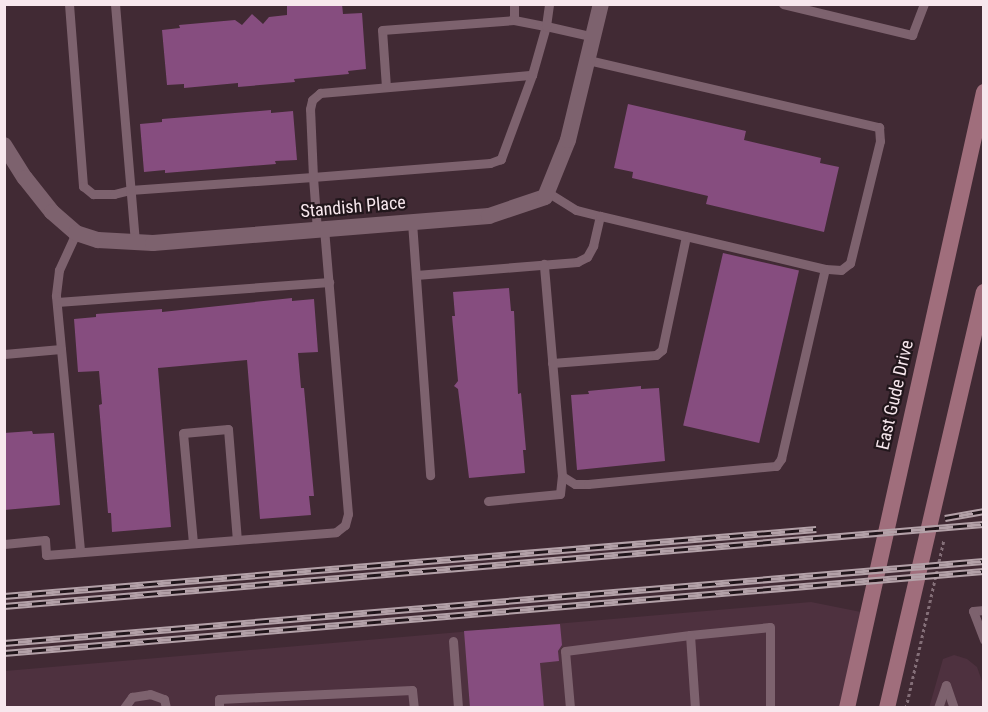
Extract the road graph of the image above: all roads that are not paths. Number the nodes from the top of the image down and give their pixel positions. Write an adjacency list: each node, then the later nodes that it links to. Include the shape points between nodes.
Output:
1 (69, 4): 17 (lane, via 83,186 93,194)
2 (115, 4): 17 (lane)
3 (514, 4): 8 (lane)
4 (549, 4): 9 (lane)
5 (601, 4): 10 (street)
6 (783, 4): 7 (lane, via 912,35)
7 (924, 4)
8 (514, 20): 9 (lane); 13 (lane, via 382,30)
9 (546, 26): 10 (lane); 12 (lane)
10 (594, 37): 11 (street)
11 (588, 60): 18 (street, via 568,140); 26 (lane, via 879,127 880,141 850,263 841,270)
12 (532, 75): 13 (lane); 16 (lane, via 501,159)
13 (386, 87): 16 (lane, via 320,93 312,100)
14 (984, 92): 53 (main road, East Gude Drive)
15 (4, 145): 22 (street, Standish Place, via 52,212)
16 (313, 177): 17 (lane); 21 (lane)
17 (130, 190): 24 (lane)
18 (547, 192): 19 (lane, via 576,210); 20 (street, Standish Place, via 545,197 489,216)
19 (600, 216): 23 (lane); 25 (lane, via 587,257 578,262)
20 (412, 222): 21 (street, Standish Place); 27 (lane)
21 (321, 230): 24 (street, Standish Place); 28 (lane)
22 (76, 233): 24 (street, Standish Place, via 99,240); 30 (lane, via 59,270)
23 (686, 236): 26 (lane); 33 (lane, via 662,350 656,355)
24 (135, 242)
25 (544, 264): 27 (lane); 33 (lane)
26 (825, 269): 35 (lane, via 781,459 776,466 588,484 575,484)
27 (416, 275): 34 (lane)
28 (329, 282): 30 (lane); 37 (lane, via 348,514 345,525 336,532)
29 (984, 292): 54 (main road)
30 (57, 302): 31 (lane)
31 (61, 349): 32 (lane); 40 (lane)
32 (4, 354)
33 (552, 363): 35 (lane)
34 (430, 475)
35 (562, 476): 36 (lane, via 560,494)
36 (488, 501)
37 (237, 540): 38 (lane); 38 (lane, via 228,429 183,433)
38 (193, 543): 40 (lane)
39 (4, 544): 40 (lane, via 45,540 46,555)
40 (80, 552)
41 (984, 610): 43 (lane, via 973,611)
42 (690, 635): 50 (lane, via 565,651); 51 (lane); 52 (lane, via 770,627)
43 (984, 640)
44 (453, 641): 49 (lane)
45 (124, 708): 46 (lane, via 132,697 150,694 164,699)
46 (166, 708)
47 (219, 708): 48 (lane, via 219,699 412,690)
48 (414, 708)
49 (458, 708)
50 (570, 708)
51 (695, 708)
52 (770, 708)
53 (847, 708)
54 (887, 708)
55 (938, 708): 56 (lane, via 946,685)
56 (954, 708)

